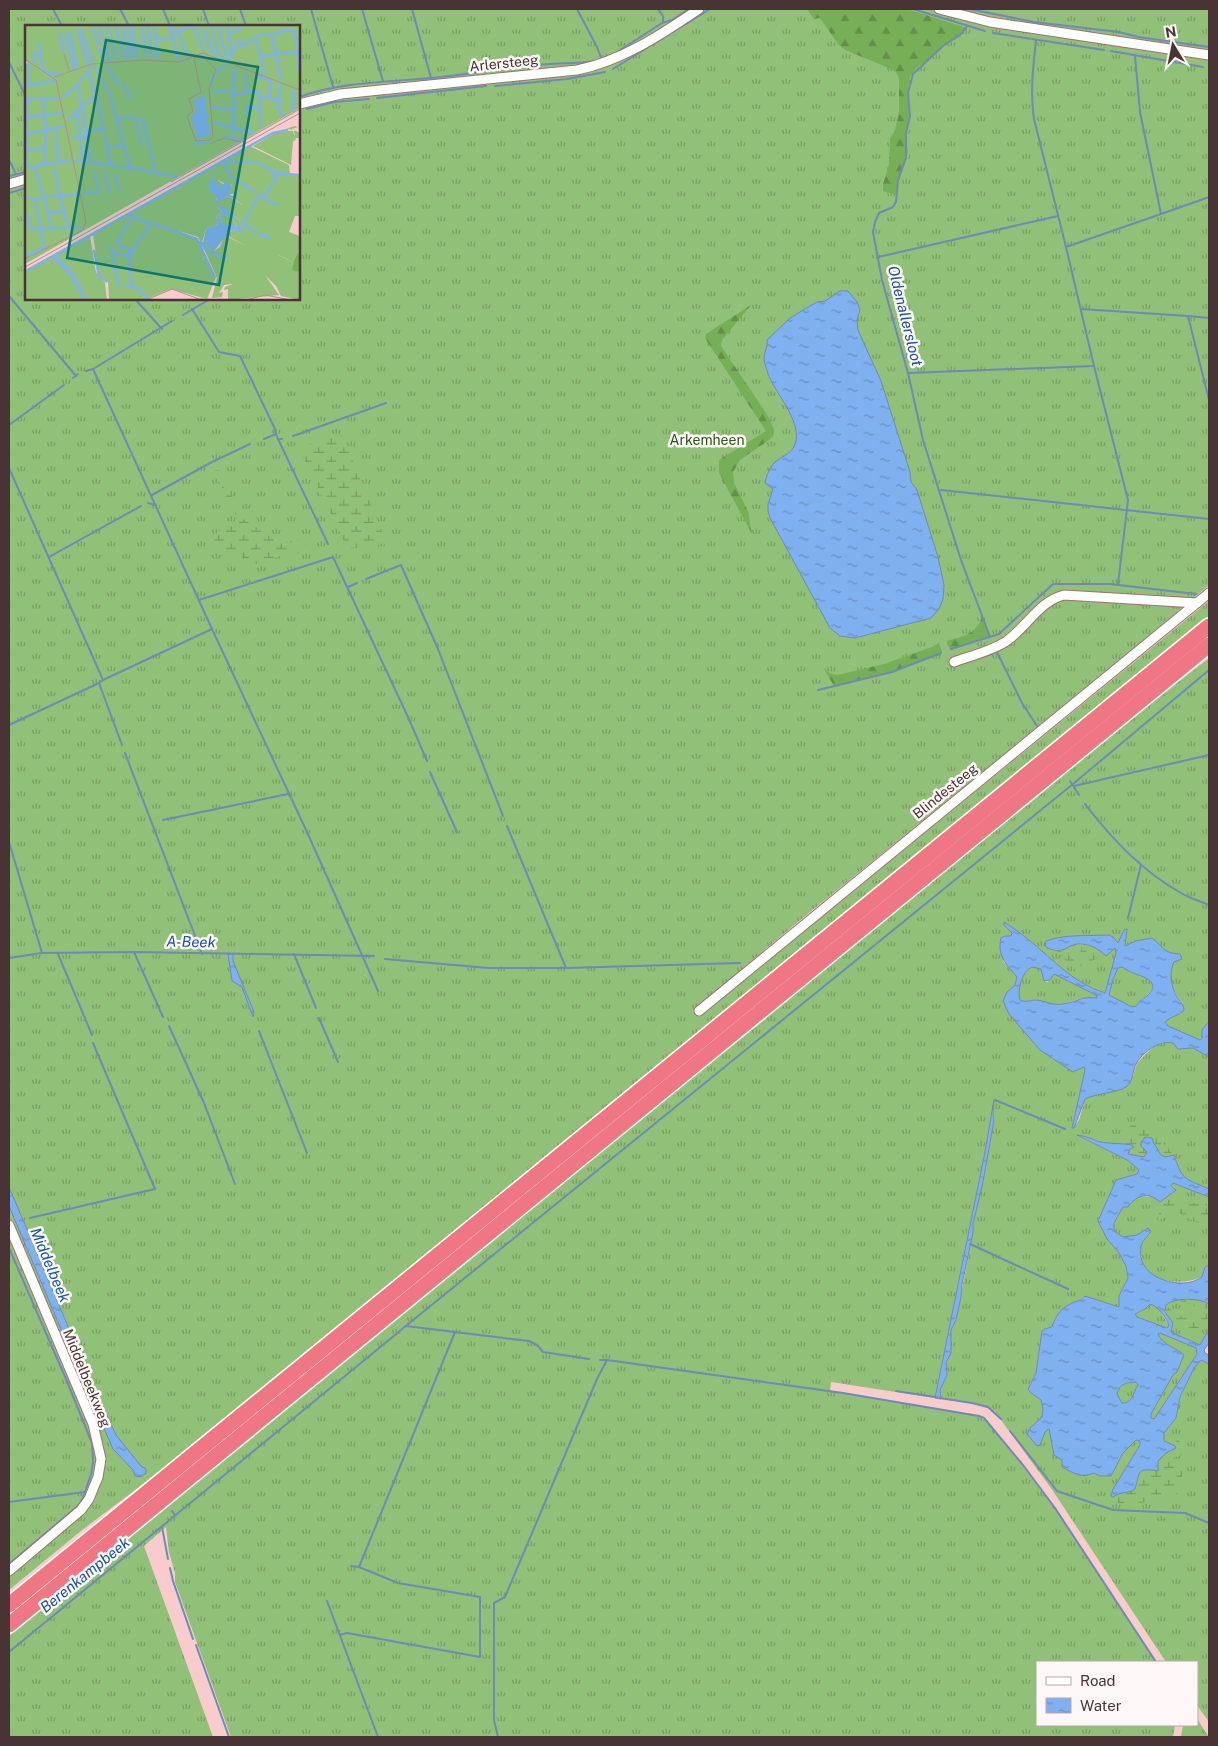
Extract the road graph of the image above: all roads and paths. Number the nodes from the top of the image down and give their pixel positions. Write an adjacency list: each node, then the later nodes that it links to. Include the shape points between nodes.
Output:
1 (699, 9): 4 (street, Arlersteeg, via 637,47 597,66 341,94)
2 (939, 9): 3 (street, via 990,22)
3 (1209, 55)
4 (300, 104)
5 (25, 179): 6 (street)
6 (9, 184)
7 (1209, 593): 8 (street, Blindesteeg)
8 (1197, 603): 11 (street, via 1054,597 1006,641); 12 (street, Blindesteeg)
9 (1209, 626): 15 (highway)
10 (1209, 645): 16 (highway)
11 (954, 662)
12 (699, 1011)
13 (9, 1225): 14 (street, Middelbeekweg, via 93,1424 101,1459 96,1486 81,1510)
14 (9, 1570)
15 (9, 1606)
16 (9, 1624)

